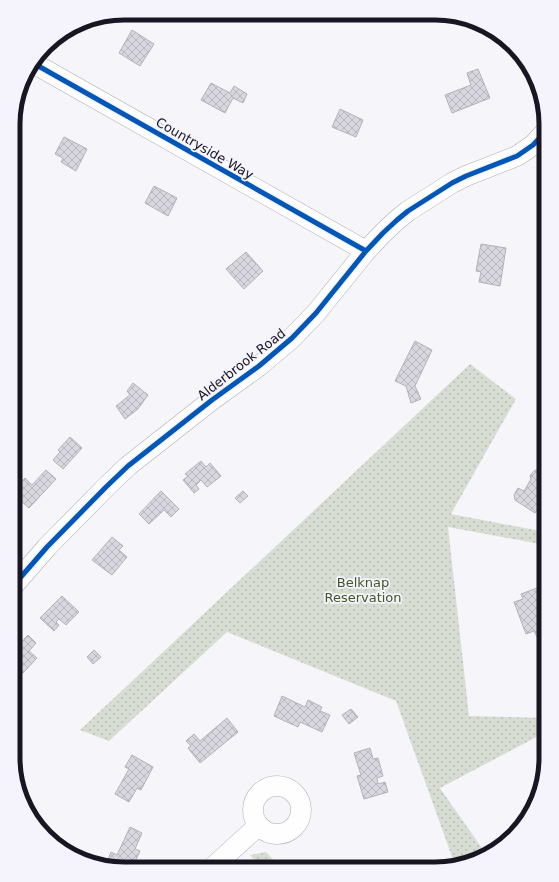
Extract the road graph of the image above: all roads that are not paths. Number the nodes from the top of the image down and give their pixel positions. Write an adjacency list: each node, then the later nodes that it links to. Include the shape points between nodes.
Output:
1 (37, 65): 3 (street, Countryside Way)
2 (539, 139): 3 (street, Alderbrook Road, via 517,156 452,183 408,211)
3 (366, 251): 4 (street, Alderbrook Road, via 296,334 260,366 128,466 46,547)
4 (20, 578)
5 (258, 826): 6 (street)
6 (219, 862)

